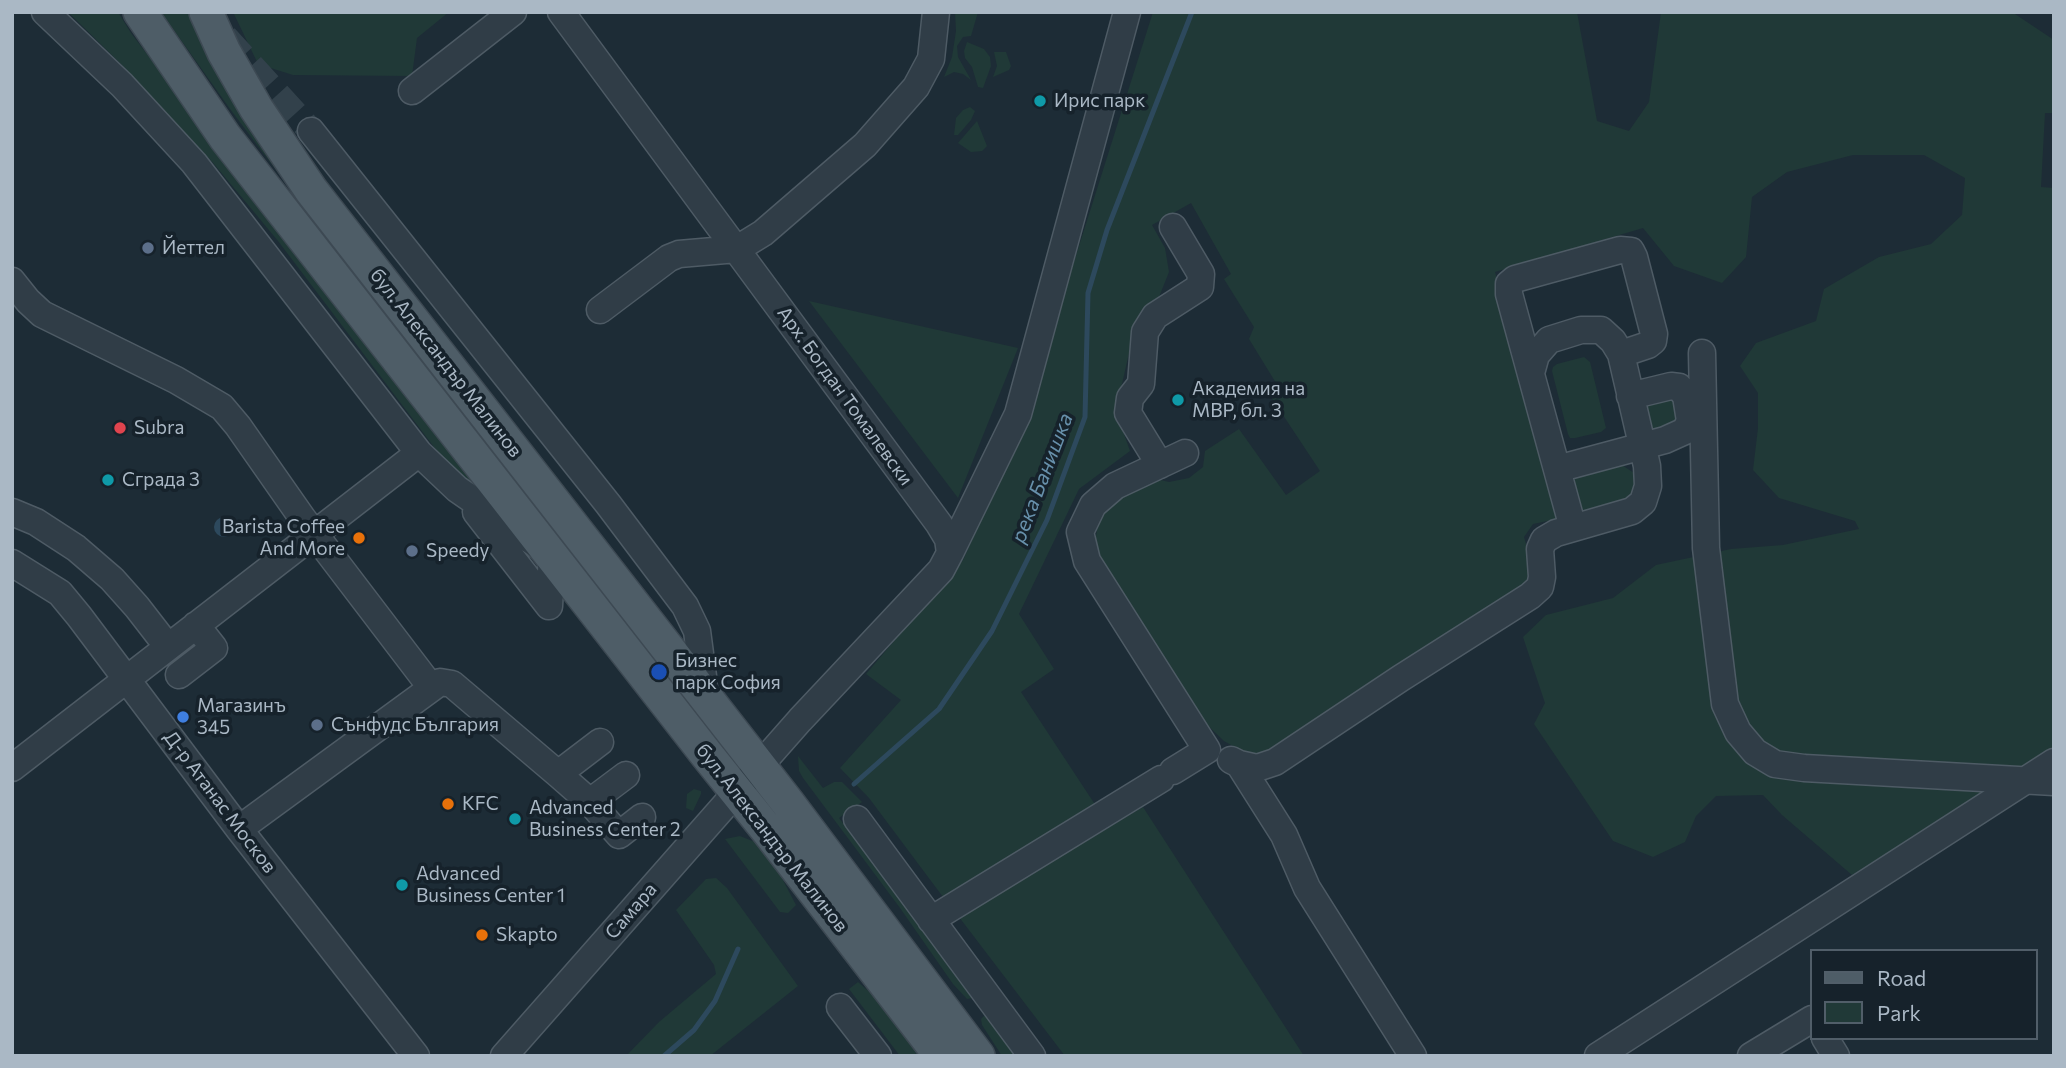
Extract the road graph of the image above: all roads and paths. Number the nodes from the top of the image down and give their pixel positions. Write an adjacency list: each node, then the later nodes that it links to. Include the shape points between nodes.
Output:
1 (45, 12): 19 (street, бул. Александър Малинов, via 122,85 194,163)
2 (140, 12): 29 (main road, бул. Александър Малинов, via 225,137)
3 (206, 12): 27 (main road, бул. Александър Малинов, via 256,108 311,190)
4 (513, 12): 8 (street)
5 (561, 12): 11 (street, Арх. Богдан Томалевски)
6 (936, 12): 11 (street, via 931,60 916,88 864,145 763,233)
7 (1127, 12): 28 (street, via 1018,414)
8 (412, 92)
9 (311, 131): 27 (street, бул. Александър Малинов)
10 (1173, 227): 21 (street, via 1201,274 1200,287 1155,316 1145,332 1142,384 1130,398 1128,413)
11 (737, 249): 13 (street, via 669,258); 28 (street, Арх. Богдан Томалевски, via 939,524)
12 (12, 281): 26 (street, via 42,314 222,407)
13 (600, 310)
14 (1621, 354): 16 (street, via 1601,330 1581,330 1549,340 1536,355); 16 (street, via 1648,345 1654,334 1634,257 1630,251 1620,250 1509,284); 17 (street)
15 (1702, 354): 45 (street, via 1706,548 1725,704 1738,732 1774,764)
16 (1531, 373): 22 (street)
17 (1630, 396): 18 (street); 18 (street, via 1671,386 1679,387 1686,396 1690,421 1685,431)
18 (1642, 445): 22 (street); 25 (street, via 1648,486 1643,502 1632,511)
19 (419, 453): 23 (street, бул. Александър Малинов); 26 (street)
20 (1185, 453): 21 (street)
21 (1160, 465): 38 (street, via 1115,486 1093,505 1080,532 1087,561)
22 (1557, 469): 25 (street)
23 (457, 489): 29 (street, бул. Александър Малинов); 29 (street, via 549,606)
24 (12, 512): 32 (street, via 36,522 85,555 112,579)
25 (1573, 528): 40 (street, via 1544,540 1540,587 1530,596 1275,762 1256,768)
26 (314, 534): 31 (street); 35 (street, via 361,615)
27 (616, 538): 36 (main road, бул. Александър Малинов); 36 (street, бул. Александър Малинов, via 685,606 697,631)
28 (950, 553): 42 (street, via 941,570)
29 (552, 555): 47 (main road, бул. Александър Малинов)
30 (12, 563): 34 (street, Д-р Атанас Москов, via 60,593)
31 (196, 625): 32 (street); 33 (street, via 214,648)
32 (168, 647): 34 (street)
33 (179, 675)
34 (127, 679): 41 (street); 51 (street, Д-р Атанас Москов)
35 (430, 687): 43 (street, via 440,682 453,684); 51 (street)
36 (706, 699): 42 (main road, бул. Александър Малинов)
37 (600, 742): 43 (street)
38 (1207, 750): 40 (street); 52 (street)
39 (2054, 762): 45 (street)
40 (1239, 764): 65 (street, via 1284,835 1307,888)
41 (12, 768)
42 (759, 768): 47 (street, Самара); 55 (main road, бул. Александър Малинов)
43 (558, 774): 48 (street)
44 (626, 775): 48 (street)
45 (2025, 780): 46 (street); 66 (street)
46 (2054, 782)
47 (737, 792): 55 (main road, бул. Александър Малинов); 60 (street, Самара)
48 (590, 802): 49 (street, via 619,835)
49 (642, 817)
50 (857, 819): 52 (street)
51 (239, 828): 59 (street, Д-р Атанас Москов)
52 (931, 920): 53 (street)
53 (993, 1006): 55 (street); 64 (street)
54 (840, 1007): 58 (street)
55 (929, 1016): 61 (street); 62 (main road, бул. Александър Малинов); 63 (main road, бул. Александър Малинов)
56 (1811, 1020): 67 (street)
57 (1826, 1040): 68 (street)
58 (867, 1052)
59 (416, 1056)
60 (504, 1056)
61 (926, 1056)
62 (941, 1056)
63 (978, 1056)
64 (1032, 1056)
65 (1413, 1056)
66 (1598, 1056)
67 (1751, 1056)
68 (1836, 1056)

